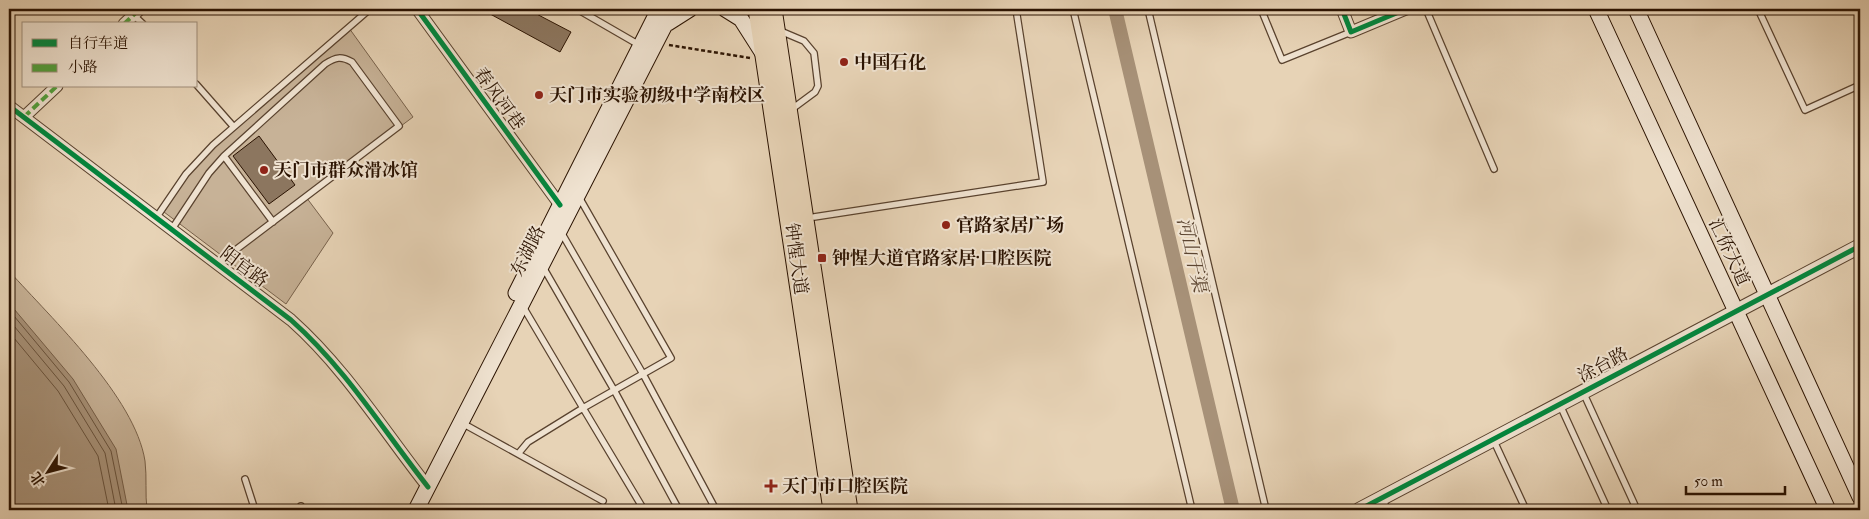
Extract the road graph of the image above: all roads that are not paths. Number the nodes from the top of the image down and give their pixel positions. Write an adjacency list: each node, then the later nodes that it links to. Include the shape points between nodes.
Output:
1 (370, 9): 34 (lane)
2 (417, 9): 38 (street, 春风河巷)
3 (577, 9): 26 (lane)
4 (659, 9): 26 (main road, 东湖路)
5 (673, 9): 23 (main road, 东湖路)
6 (690, 9): 23 (main road, via 673,18)
7 (725, 9): 27 (main road, via 741,19)
8 (758, 9): 27 (highway, 钟惺大道)
9 (772, 9): 24 (highway, 钟惺大道)
10 (1016, 9): 39 (lane, via 1043,182)
11 (1073, 9): 75 (lane)
12 (1148, 9): 76 (lane)
13 (1261, 9): 25 (lane, via 1282,60)
14 (1342, 9): 25 (street)
15 (1406, 9): 25 (street)
16 (1426, 9): 36 (lane)
17 (1596, 9): 49 (main road, 汇侨大道)
18 (1636, 9): 47 (main road, 汇侨大道)
19 (1758, 9): 28 (lane, via 1805,110)
20 (134, 11): 21 (street); 22 (lane)
21 (126, 22)
22 (142, 22)
23 (664, 28): 26 (main road, 东湖路)
24 (776, 29): 32 (highway, 钟惺大道); 32 (lane, via 811,46 818,78 815,92)
25 (1351, 32)
26 (649, 47): 37 (main road, 东湖路); 38 (main road, 东湖路)
27 (766, 61): 50 (highway, 钟惺大道)
28 (1860, 85)
29 (198, 86): 34 (lane)
30 (55, 88): 33 (street)
31 (9, 106): 33 (street, 阳官路)
32 (788, 112): 39 (highway, via 805,151); 73 (highway, 钟惺大道)
33 (24, 117): 40 (street, 阳官路)
34 (234, 126): 40 (lane, via 199,159)
35 (224, 156): 41 (lane); 41 (lane, via 334,58 343,57 352,62 399,126); 42 (lane)
36 (1494, 169)
37 (578, 195): 43 (main road, 东湖路); 51 (lane, via 671,358)
38 (560, 205): 61 (main road, 东湖路)
39 (814, 216): 74 (highway)
40 (156, 218): 42 (street, 阳官路)
41 (273, 222): 45 (lane)
42 (172, 229): 45 (street, 阳官路)
43 (560, 230): 46 (main road, 东湖路); 51 (lane)
44 (1860, 246): 47 (street, 涂台路)
45 (217, 264): 61 (street, 阳官路, via 314,341 356,388)
46 (542, 265): 48 (main road, 东湖路); 52 (lane)
47 (1767, 295): 49 (street, 涂台路); 60 (main road, 汇侨大道)
48 (522, 304): 55 (lane); 56 (main road, 东湖路)
49 (1736, 311): 53 (street, 涂台路); 81 (main road, 汇侨大道)
50 (803, 345): 71 (highway); 72 (highway, 钟惺大道)
51 (643, 374): 52 (lane); 70 (lane)
52 (614, 390): 55 (lane); 69 (lane)
53 (1583, 391): 54 (street, 涂台路); 80 (lane)
54 (1560, 404): 57 (street, 涂台路); 79 (lane)
55 (583, 408): 58 (lane, via 528,442); 68 (lane)
56 (461, 422): 58 (lane); 61 (main road, 东湖路)
57 (1493, 439): 64 (street, 涂台路); 78 (lane)
58 (518, 454): 63 (lane)
59 (245, 478): 65 (lane)
60 (1857, 480): 62 (main road, 汇侨大道)
61 (425, 483): 66 (main road, 东湖路); 67 (main road, 东湖路)
62 (1860, 496)
63 (603, 501)
64 (1385, 504): 77 (street, 涂台路)
65 (255, 510)
66 (406, 510)
67 (416, 510)
68 (644, 510)
69 (679, 510)
70 (716, 510)
71 (822, 510)
72 (833, 510)
73 (848, 510)
74 (858, 510)
75 (1192, 510)
76 (1266, 510)
77 (1359, 510)
78 (1526, 510)
79 (1608, 510)
80 (1637, 510)
81 (1828, 510)

